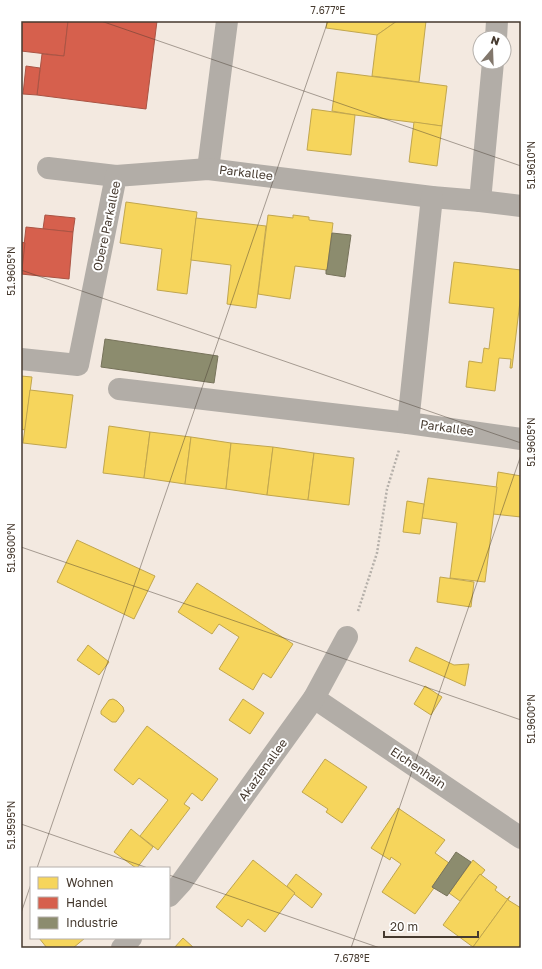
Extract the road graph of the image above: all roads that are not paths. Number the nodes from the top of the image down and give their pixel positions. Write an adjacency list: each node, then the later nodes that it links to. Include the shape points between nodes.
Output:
1 (227, 21): 4 (street, Parkallee)
2 (492, 70): 7 (street)
3 (48, 168): 5 (street)
4 (208, 169): 5 (street, Obere Parkallee); 6 (street, Parkallee)
5 (116, 176): 9 (street, Obere Parkallee, via 78,365)
6 (432, 197): 7 (street, Parkallee); 11 (street, Parkallee)
7 (480, 201): 8 (street, Parkallee)
8 (521, 206)
9 (21, 359)
10 (119, 389): 11 (street)
11 (408, 423): 12 (street, Parkallee)
12 (521, 439)
13 (347, 637): 14 (street, Akazienallee)
14 (314, 698): 15 (street, Eichenhain); 16 (street, Akazienallee)
15 (521, 838)
16 (170, 895)
17 (130, 939): 18 (street)
18 (122, 948)

